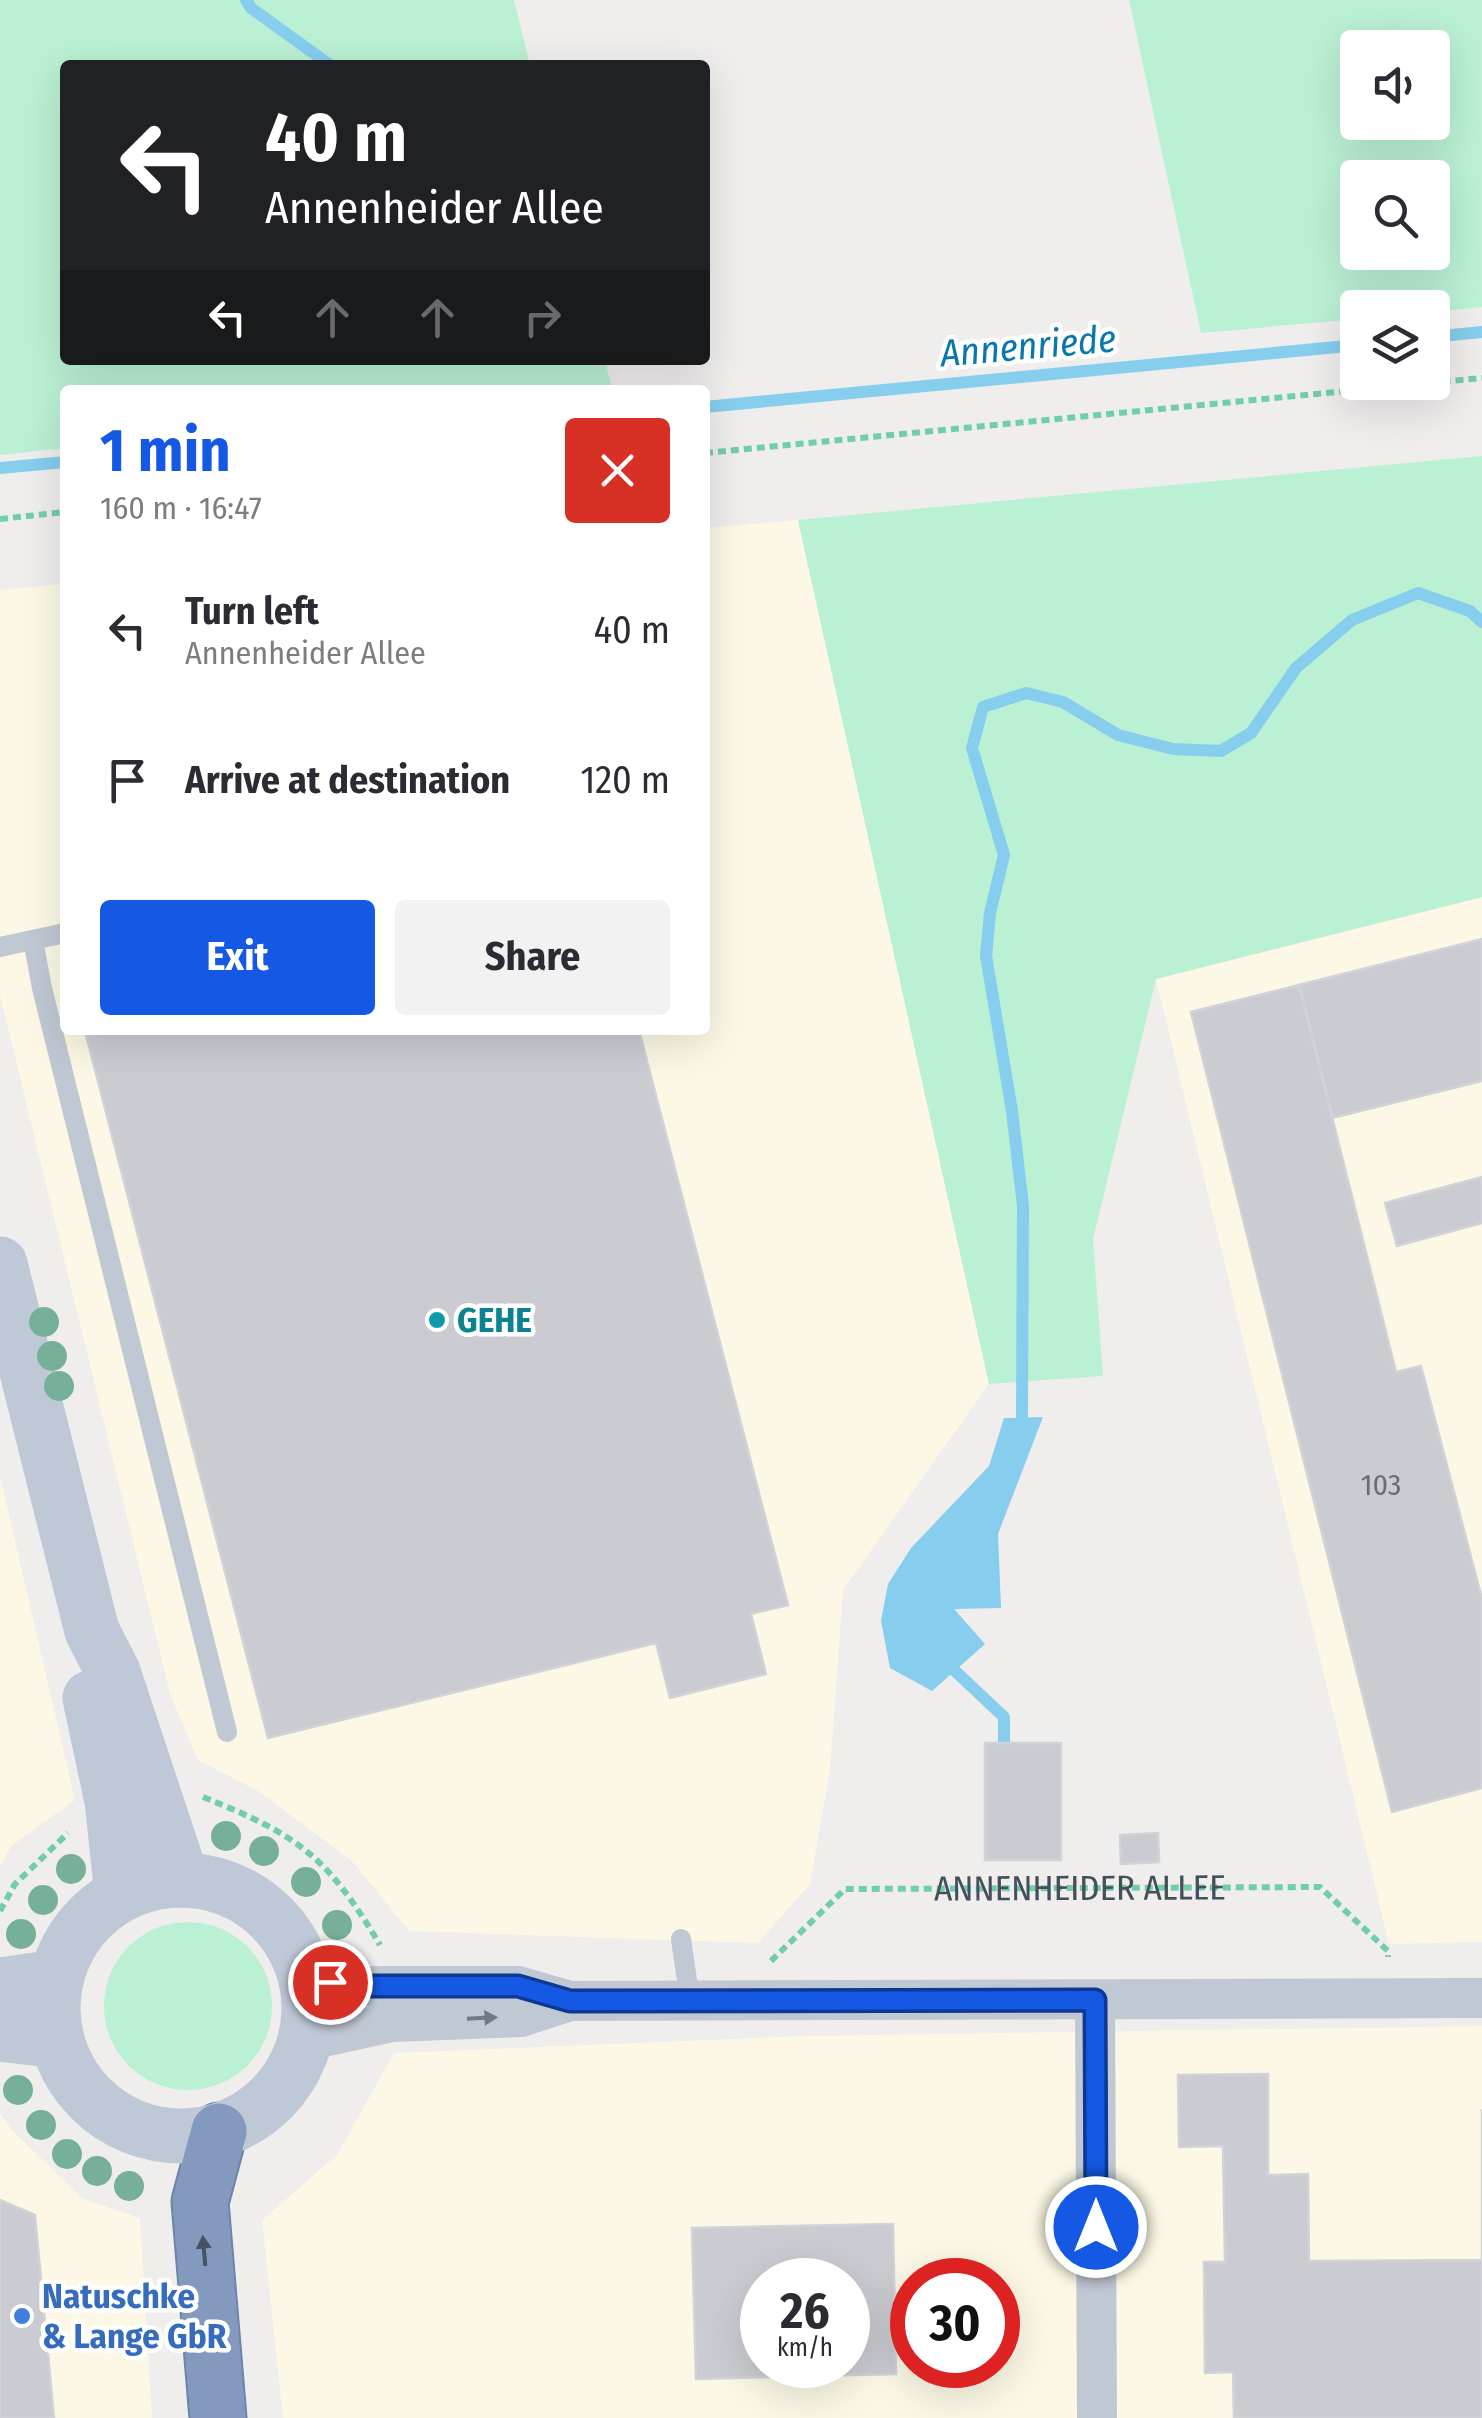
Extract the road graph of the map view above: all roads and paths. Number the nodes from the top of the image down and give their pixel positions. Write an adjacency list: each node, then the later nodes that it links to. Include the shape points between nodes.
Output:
1 (1482, 378): 2 (path)
2 (710, 453)
3 (60, 513): 4 (path)
4 (0, 519)
5 (60, 934): 6 (lane)
6 (33, 940): 7 (lane); 9 (lane)
7 (0, 947)
8 (0, 1264): 10 (main road, via 92,1632 114,1672)
9 (228, 1732)
10 (133, 1796): 11 (main road); 12 (main road); 13 (path, via 54,1846 15,1884); 18 (path, via 192,1792 307,1848 350,1895 388,1959)
11 (182, 1880): 12 (main road); 16 (main road, via 239,1894 264,1910 290,1943)
12 (122, 1894): 15 (main road, via 80,1930)
13 (0, 1912)
14 (682, 1940): 23 (lane)
15 (56, 1976): 17 (main road); 26 (main road)
16 (306, 1979): 18 (street); 27 (main road)
17 (0, 1985)
18 (396, 1986): 22 (street, via 518,1986)
19 (1388, 1998): 20 (street); 21 (street); 24 (path, ANNENHEIDER ALLEE, via 1388,1951 1320,1888 845,1889 765,1967)
20 (1482, 1998)
21 (1095, 2000): 24 (street); 30 (street)
22 (570, 2001): 23 (street); 27 (street, one-way to 22, via 392,2022 521,2017)
23 (690, 2001): 24 (street)
24 (761, 2001)
25 (0, 2034): 26 (main road)
26 (57, 2041): 28 (main road, via 72,2075 122,2122 154,2134)
27 (305, 2041): 28 (main road, via 287,2080 258,2111)
28 (219, 2131): 29 (highway, one-way to 28, via 200,2202)
29 (218, 2418)
30 (1097, 2418)

